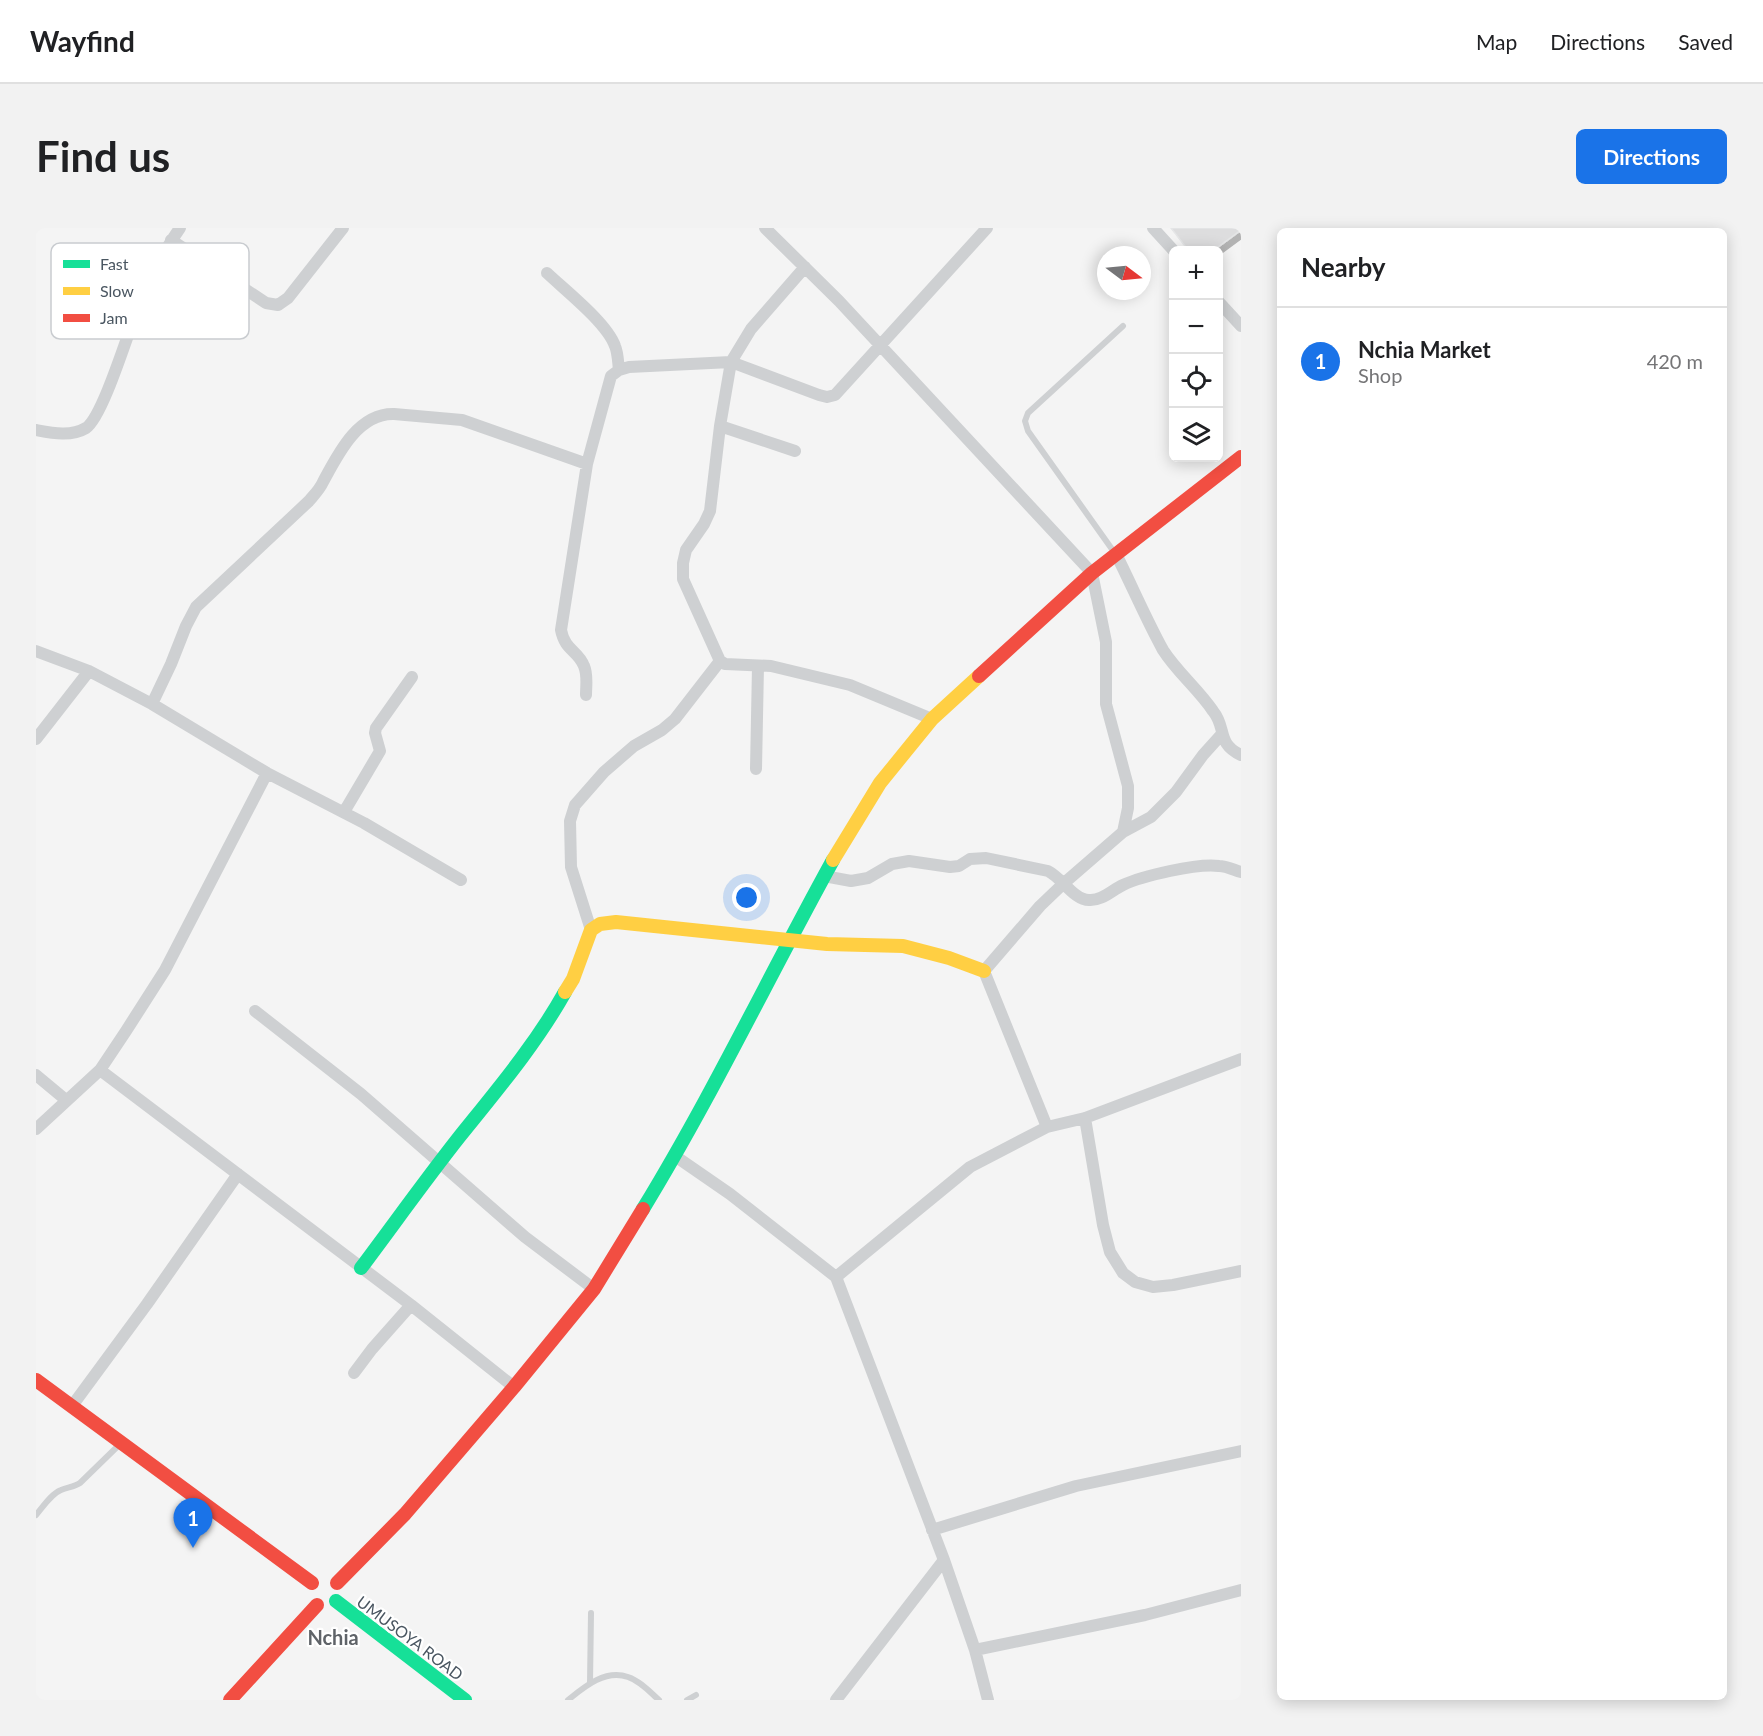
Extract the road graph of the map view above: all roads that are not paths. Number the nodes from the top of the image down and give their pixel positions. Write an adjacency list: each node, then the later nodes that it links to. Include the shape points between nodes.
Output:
1 (180, 228): 6 (street)
2 (343, 228): 12 (street, via 288,298 278,305 266,303)
3 (765, 228): 10 (street)
4 (987, 228): 17 (street)
5 (1153, 228): 9 (street)
6 (171, 240): 7 (street); 8 (street)
7 (169, 243)
8 (176, 243)
9 (1169, 246)
10 (805, 267): 17 (street); 18 (street, via 751,329)
11 (547, 273): 19 (street, via 609,335 616,347)
12 (249, 292)
13 (1223, 306): 15 (street)
14 (1123, 326): 25 (lane, via 1028,413 1025,421 1028,431)
15 (1241, 326)
16 (126, 339): 21 (street, via 92,423 62,434)
17 (880, 345): 18 (street, via 836,395 827,397); 26 (street)
18 (731, 362): 19 (street); 20 (street)
19 (619, 370): 24 (street, via 611,376)
20 (720, 426): 22 (street); 28 (street, via 710,511 686,550 683,563 683,579)
21 (36, 430)
22 (795, 451)
23 (1241, 457): 25 (street)
24 (586, 464): 32 (street, via 561,630 563,642 584,664); 33 (street, via 462,420 394,414 375,417 344,445 309,501 196,607)
25 (1116, 554): 26 (street); 35 (street, via 1164,651 1214,711)
26 (1092, 573): 34 (street); 41 (street, via 1106,642 1106,704 1128,786)
27 (36, 651): 30 (street)
28 (720, 661): 29 (street); 46 (street, via 675,718 604,772 575,805 570,821 571,867)
29 (758, 666): 34 (street, via 850,685); 38 (street)
30 (89, 670): 33 (street); 36 (street)
31 (412, 677): 40 (street, via 376,728 380,751)
32 (586, 695)
33 (152, 704): 39 (street)
34 (932, 719): 43 (street, via 880,783)
35 (1221, 735): 37 (street, via 1229,748); 41 (street, via 1151,817)
36 (36, 739)
37 (1241, 756)
38 (756, 769)
39 (267, 773): 40 (street); 51 (street, via 165,970)
40 (344, 813): 44 (street)
41 (1123, 832): 45 (street)
42 (1239, 870): 45 (street, via 1217,865 1144,877 1099,899 1088,900)
43 (824, 876): 45 (street, via 851,881 909,861 950,867 986,858 1048,871); 47 (street)
44 (461, 880)
45 (1063, 884): 48 (street)
46 (591, 930): 47 (street, via 616,922); 58 (street, via 573,979 554,1013)
47 (789, 940): 48 (street, via 903,946); 57 (street)
48 (984, 971): 55 (street)
49 (255, 1011): 58 (street)
50 (1241, 1059): 54 (street)
51 (100, 1070): 53 (street); 59 (street)
52 (36, 1075): 53 (street)
53 (66, 1100): 56 (street)
54 (1085, 1118): 55 (street); 61 (street, via 1103,1225 1110,1252 1123,1272 1135,1282 1153,1287)
55 (1047, 1127): 62 (street, via 970,1167)
56 (36, 1129)
57 (675, 1156): 62 (street); 63 (street)
58 (440, 1161): 60 (street); 63 (street, via 525,1237)
59 (238, 1173): 60 (street); 68 (street)
60 (361, 1268): 64 (street)
61 (1241, 1271)
62 (836, 1277): 72 (street)
63 (594, 1288): 67 (street)
64 (411, 1305): 65 (street); 67 (street)
65 (354, 1373)
66 (36, 1380): 68 (street)
67 (514, 1387): 74 (street, via 405,1514)
68 (72, 1406): 69 (street)
69 (122, 1443): 71 (lane, via 75,1487 56,1493); 74 (street)
70 (1241, 1451): 72 (street, via 1076,1486)
71 (36, 1515)
72 (932, 1530): 73 (street)
73 (944, 1560): 79 (street); 87 (street)
74 (324, 1580): 76 (street, via 340,1593); 77 (street, via 309,1587 310,1598)
75 (1241, 1590): 79 (street, via 1145,1615)
76 (336, 1602): 77 (street, via 327,1607); 83 (street, UMUSOYA ROAD)
77 (317, 1605): 82 (street)
78 (591, 1613): 80 (lane)
79 (975, 1650): 88 (street)
80 (590, 1683): 84 (lane); 85 (lane, via 608,1677 628,1677)
81 (696, 1695): 86 (lane)
82 (230, 1700)
83 (465, 1700)
84 (568, 1700)
85 (659, 1700)
86 (687, 1700)
87 (836, 1700)
88 (988, 1700)

